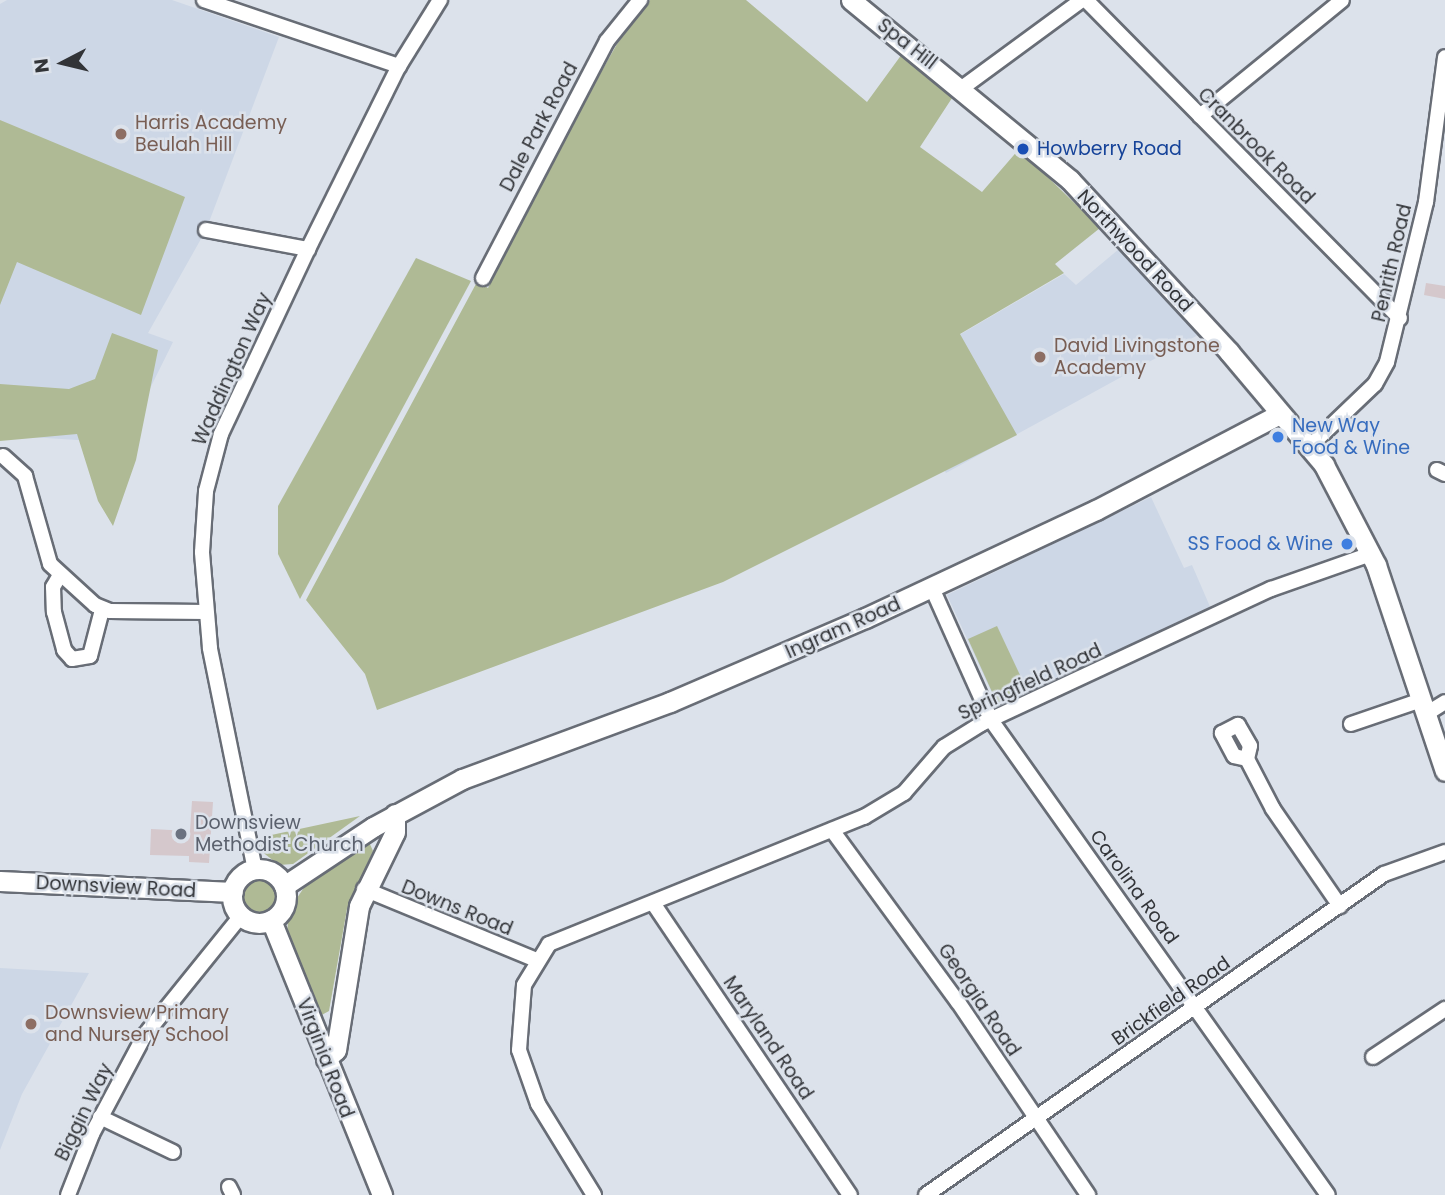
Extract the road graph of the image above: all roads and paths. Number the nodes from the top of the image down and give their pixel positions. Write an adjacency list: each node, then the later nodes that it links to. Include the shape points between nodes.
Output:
1 (440, 0): 8 (street, Waddington Way)
2 (640, 0): 13 (street, Dale Park Road, via 607,41)
3 (851, 0): 9 (street, Spa Hill)
4 (1084, 0): 9 (street); 10 (street, Cranbrook Road)
5 (1342, 0): 10 (street)
6 (213, 2): 8 (street)
7 (1445, 57): 14 (street, Penrith Road, via 1428,188)
8 (399, 66): 12 (street, Waddington Way)
9 (962, 88): 15 (street, Northwood Road, via 1076,187 1229,352)
10 (1200, 116): 14 (street, Cranbrook Road)
11 (206, 230): 12 (street)
12 (308, 249): 22 (street, Waddington Way, via 227,420 211,469 201,534)
13 (483, 278)
14 (1400, 318): 16 (street, Penrith Road, via 1380,377)
15 (1278, 415): 16 (street, Northwood Road); 20 (street, Ingram Road)
16 (1309, 447): 18 (street, Northwood Road, via 1352,509)
17 (3, 456): 19 (street, via 25,476 44,552)
18 (1371, 554): 24 (street, Northwood Road); 25 (street, Springfield Road, via 1291,581)
19 (60, 575): 21 (street); 21 (street, via 53,587 54,612 64,650 72,659 90,656)
20 (932, 588): 25 (street, Carolina Road); 29 (street, Ingram Road, via 741,673 475,773)
21 (103, 610): 22 (street)
22 (206, 612): 32 (street, Waddington Way, via 219,705)
23 (1445, 702): 24 (street)
24 (1424, 707): 26 (street); 28 (street, Northwood Road)
25 (991, 720): 30 (street, Springfield Road, via 944,747 894,801); 42 (street, Carolina Road)
26 (1351, 724)
27 (1247, 759): 38 (street, via 1284,828)
28 (1445, 771)
29 (395, 814): 34 (street, Ingram Road); 35 (street, via 394,832)
30 (832, 830): 37 (street, Springfield Road); 47 (street, Georgia Road)
31 (1445, 852): 38 (street, Brickfield Road, via 1395,868)
32 (255, 870): 34 (street, via 271,872); 36 (street, via 240,877)
33 (0, 881): 36 (street, Downsview Road)
34 (284, 886): 40 (street, via 284,907)
35 (364, 889): 41 (street, Downs Road); 45 (street, via 346,969 337,1050)
36 (233, 892): 39 (street)
37 (653, 903): 41 (street, Springfield Road, via 558,939); 52 (street, Maryland Road)
38 (1340, 906): 42 (street, Brickfield Road)
39 (241, 916): 40 (street, via 257,923); 46 (street, Biggin Way, via 158,1014)
40 (271, 920): 45 (street, Virginia Road)
41 (536, 960): 51 (street, via 518,1016 522,1064 538,1104)
42 (1196, 1007): 47 (street, Brickfield Road); 55 (street, Carolina Road)
43 (1445, 1009): 44 (street)
44 (1373, 1057)
45 (326, 1059): 50 (street, Virginia Road)
46 (100, 1117): 48 (street); 49 (street, Biggin Way)
47 (1036, 1119): 53 (street, Brickfield Road); 54 (street, Georgia Road)
48 (173, 1152)
49 (68, 1195)
50 (382, 1195)
51 (594, 1195)
52 (850, 1195)
53 (926, 1195)
54 (1088, 1195)
55 (1328, 1195)

